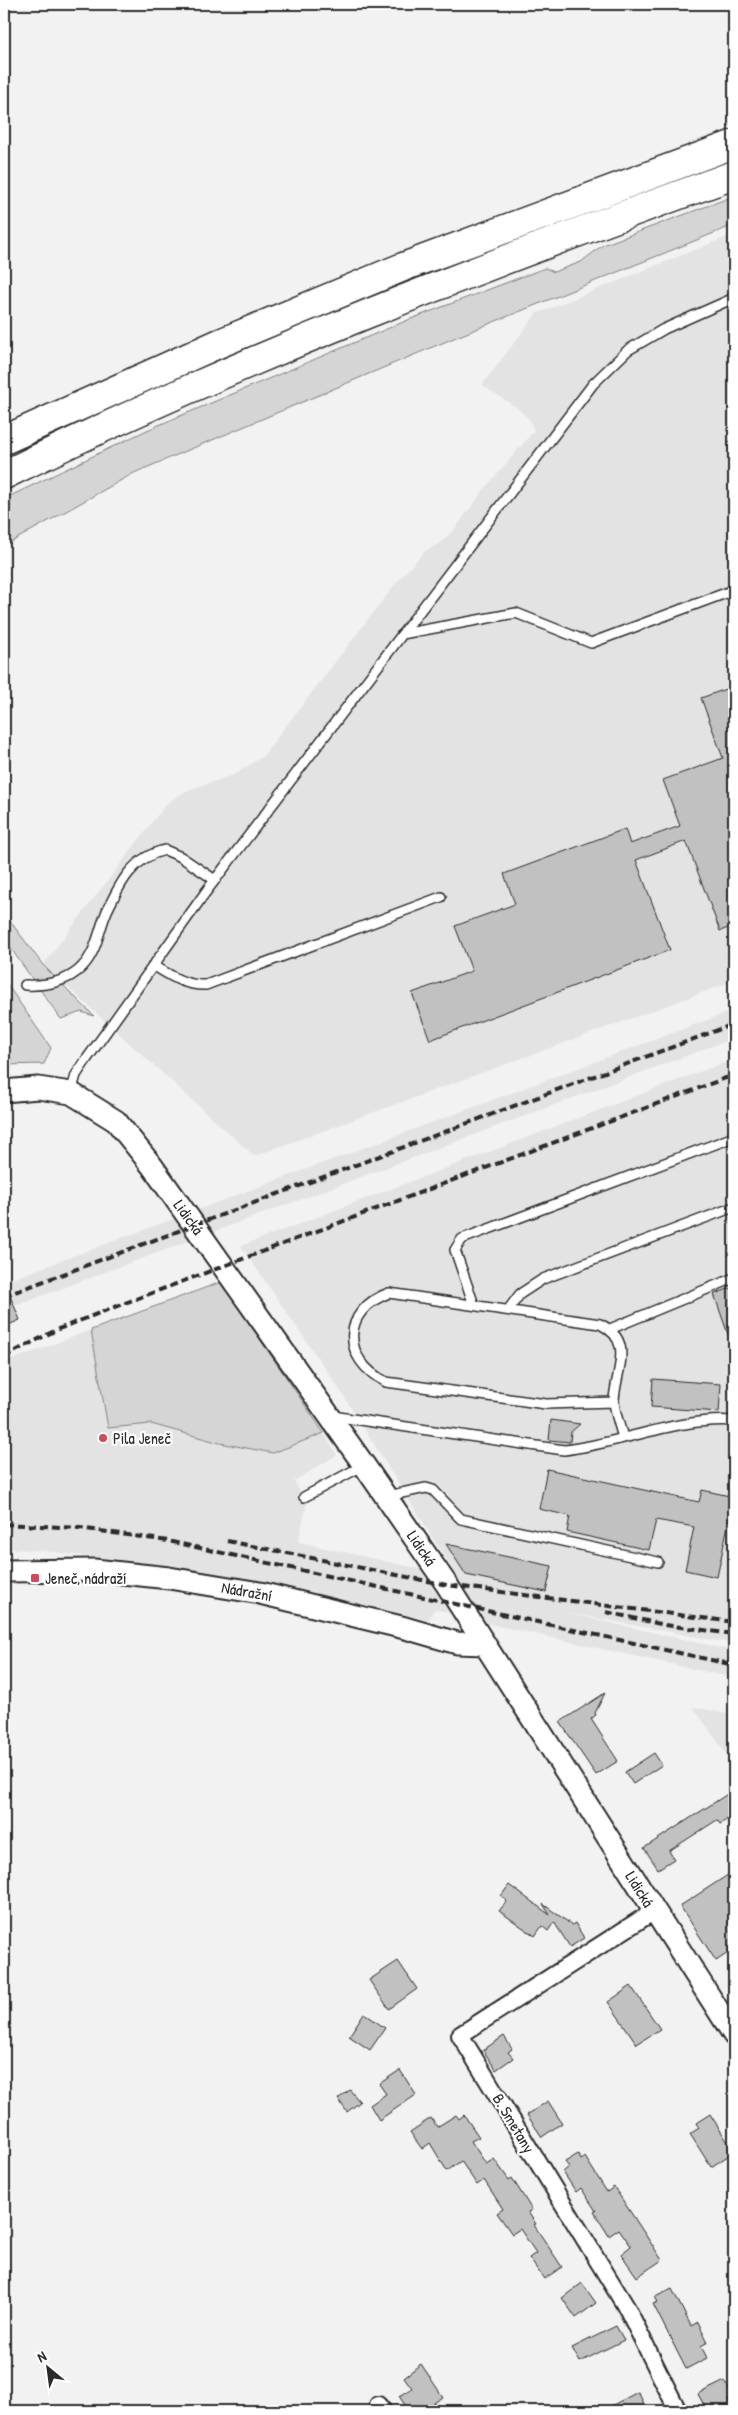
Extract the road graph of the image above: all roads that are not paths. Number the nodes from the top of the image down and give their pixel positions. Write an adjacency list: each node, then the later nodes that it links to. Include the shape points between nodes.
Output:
1 (734, 144): 4 (highway, via 386,274 220,343)
2 (734, 175): 5 (highway, via 332,329 129,415)
3 (734, 298): 7 (lane, via 664,329 628,350 593,384)
4 (4, 440)
5 (4, 474)
6 (734, 590): 7 (lane, via 591,643 516,613)
7 (402, 634): 8 (lane)
8 (215, 880): 10 (lane); 11 (lane, via 181,857 164,850 146,856 132,866 107,911 96,945 82,967 46,986)
9 (441, 897): 10 (lane, via 206,985 193,986)
10 (153, 966): 13 (lane, via 76,1075)
11 (25, 985)
12 (4, 1091): 13 (street, via 38,1088)
13 (71, 1094): 21 (street, Lidická, via 116,1121 146,1158)
14 (734, 1137): 17 (lane, via 462,1239 455,1250)
15 (734, 1207): 18 (lane, via 543,1279 520,1294)
16 (734, 1278): 19 (lane)
17 (474, 1306): 18 (lane); 20 (lane, via 389,1293 374,1298 359,1314 354,1326 355,1351 372,1375 386,1382 546,1404)
18 (508, 1310): 19 (lane, via 600,1324)
19 (610, 1329): 20 (lane, via 618,1337 621,1347)
20 (614, 1402): 23 (lane)
21 (330, 1415): 23 (lane, via 564,1450); 24 (street, Lidická)
22 (734, 1421): 23 (lane, via 697,1423)
23 (623, 1438)
24 (364, 1464): 25 (street, Lidická); 26 (lane)
25 (386, 1496): 27 (lane, via 426,1488 434,1490 461,1519); 29 (street, Lidická)
26 (304, 1497)
27 (658, 1562)
28 (4, 1570): 29 (street, Nádražní, via 94,1570 260,1592 457,1643)
29 (484, 1644): 30 (street, Lidická)
30 (654, 1911): 31 (street, Lidická); 32 (street, B. Smetany, via 460,2035 628,2310)
31 (734, 2035)
32 (678, 2411)

